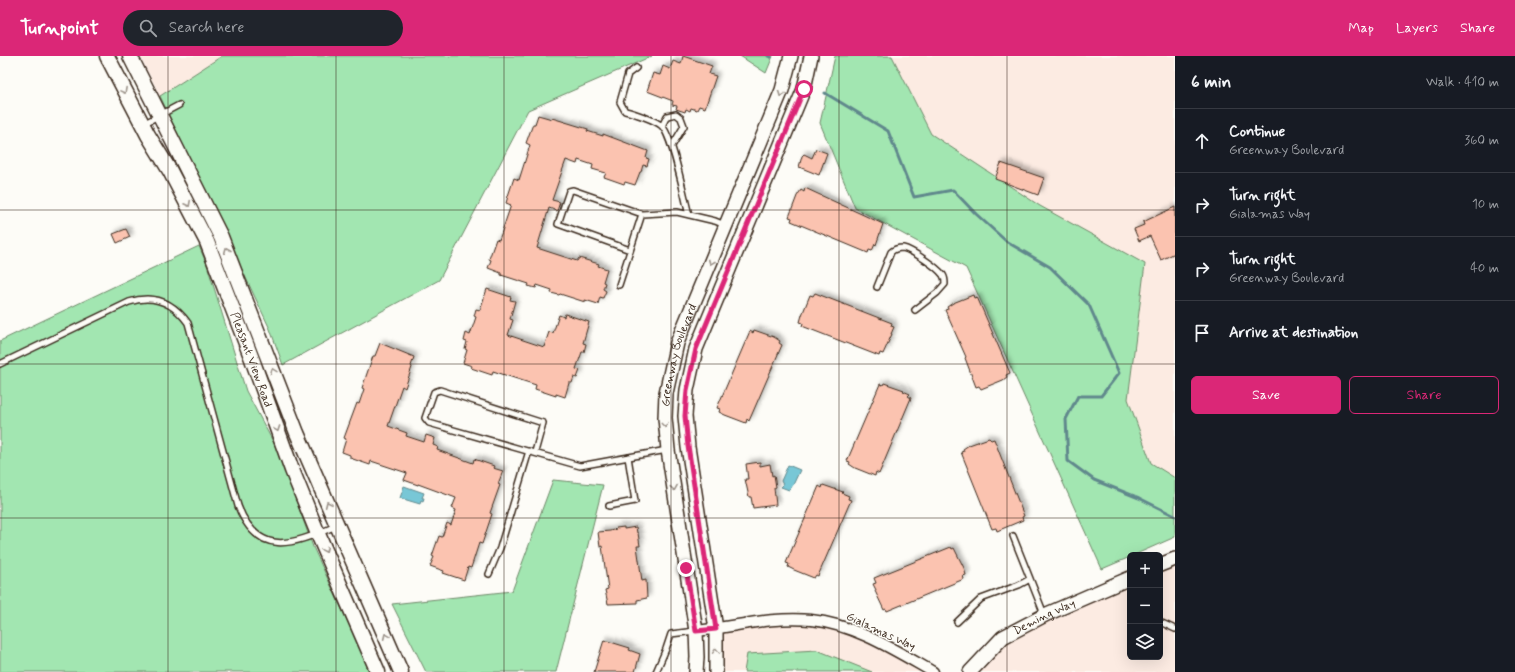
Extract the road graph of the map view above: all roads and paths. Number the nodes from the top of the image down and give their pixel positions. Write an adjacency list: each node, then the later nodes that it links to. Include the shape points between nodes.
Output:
1 (107, 56): 8 (main road, Pleasant View Road, one-way to 8)
2 (130, 56): 7 (main road, Pleasant View Road)
3 (791, 56): 13 (street, Greenway Boulevard, one-way to 13, via 782,90)
4 (811, 56): 34 (street, Greenway Boulevard, via 800,101 696,349 687,390 685,416 688,446)
5 (636, 68): 9 (lane, via 628,74 620,102 625,110)
6 (179, 105): 7 (lane)
7 (159, 115): 8 (lane); 23 (main road, Pleasant View Road, one-way to 7, via 297,433 221,237)
8 (142, 124): 24 (main road, Pleasant View Road, one-way to 24, via 207,242)
9 (662, 126): 10 (lane); 10 (lane, via 668,116 676,114 681,118 684,126)
10 (672, 146): 12 (lane)
11 (642, 214): 12 (lane, via 677,212); 14 (lane); 14 (lane, via 572,190 569,191 560,217 558,224)
12 (689, 215): 13 (lane)
13 (726, 226): 19 (street, Greenway Boulevard, one-way to 19, via 677,343 671,366 664,418)
14 (630, 250): 15 (lane)
15 (619, 285)
16 (877, 287): 17 (lane, via 891,252 898,248 912,252 939,271 945,279 945,284 937,293)
17 (915, 310)
18 (0, 364): 24 (lane, via 129,302 141,298 165,302 188,323 238,506 249,528 265,540 279,543 294,542)
19 (668, 450): 21 (lane); 36 (street, Greenway Boulevard, one-way to 36)
20 (532, 452): 20 (lane, via 429,423 425,418 434,392 440,390 543,423); 21 (lane, via 580,466); 28 (lane)
21 (628, 457): 22 (lane, via 635,501)
22 (609, 506)
23 (337, 526): 24 (lane); 38 (main road, Pleasant View Road, one-way to 23)
24 (318, 534): 37 (main road, Pleasant View Road, one-way to 37)
25 (1013, 536): 29 (lane)
26 (1175, 558): 27 (street)
27 (1163, 564)
28 (489, 574)
29 (1030, 579): 31 (lane); 32 (lane, via 981,599)
30 (1127, 579): 31 (street, Deming Way)
31 (1044, 615): 43 (street, Deming Way, via 1003,638)
32 (957, 622)
33 (1163, 623): 35 (lane)
34 (716, 629): 36 (street, Gialamas Way); 41 (street, Greenway Boulevard, one-way to 34); 42 (street, Gialamas Way, via 785,619 831,623 848,628)
35 (1175, 629)
36 (696, 631): 39 (lane, via 671,634); 40 (street, Greenway Boulevard)
37 (378, 672)
38 (402, 672)
39 (656, 672)
40 (696, 672)
41 (716, 672)
42 (933, 672)
43 (970, 672)

